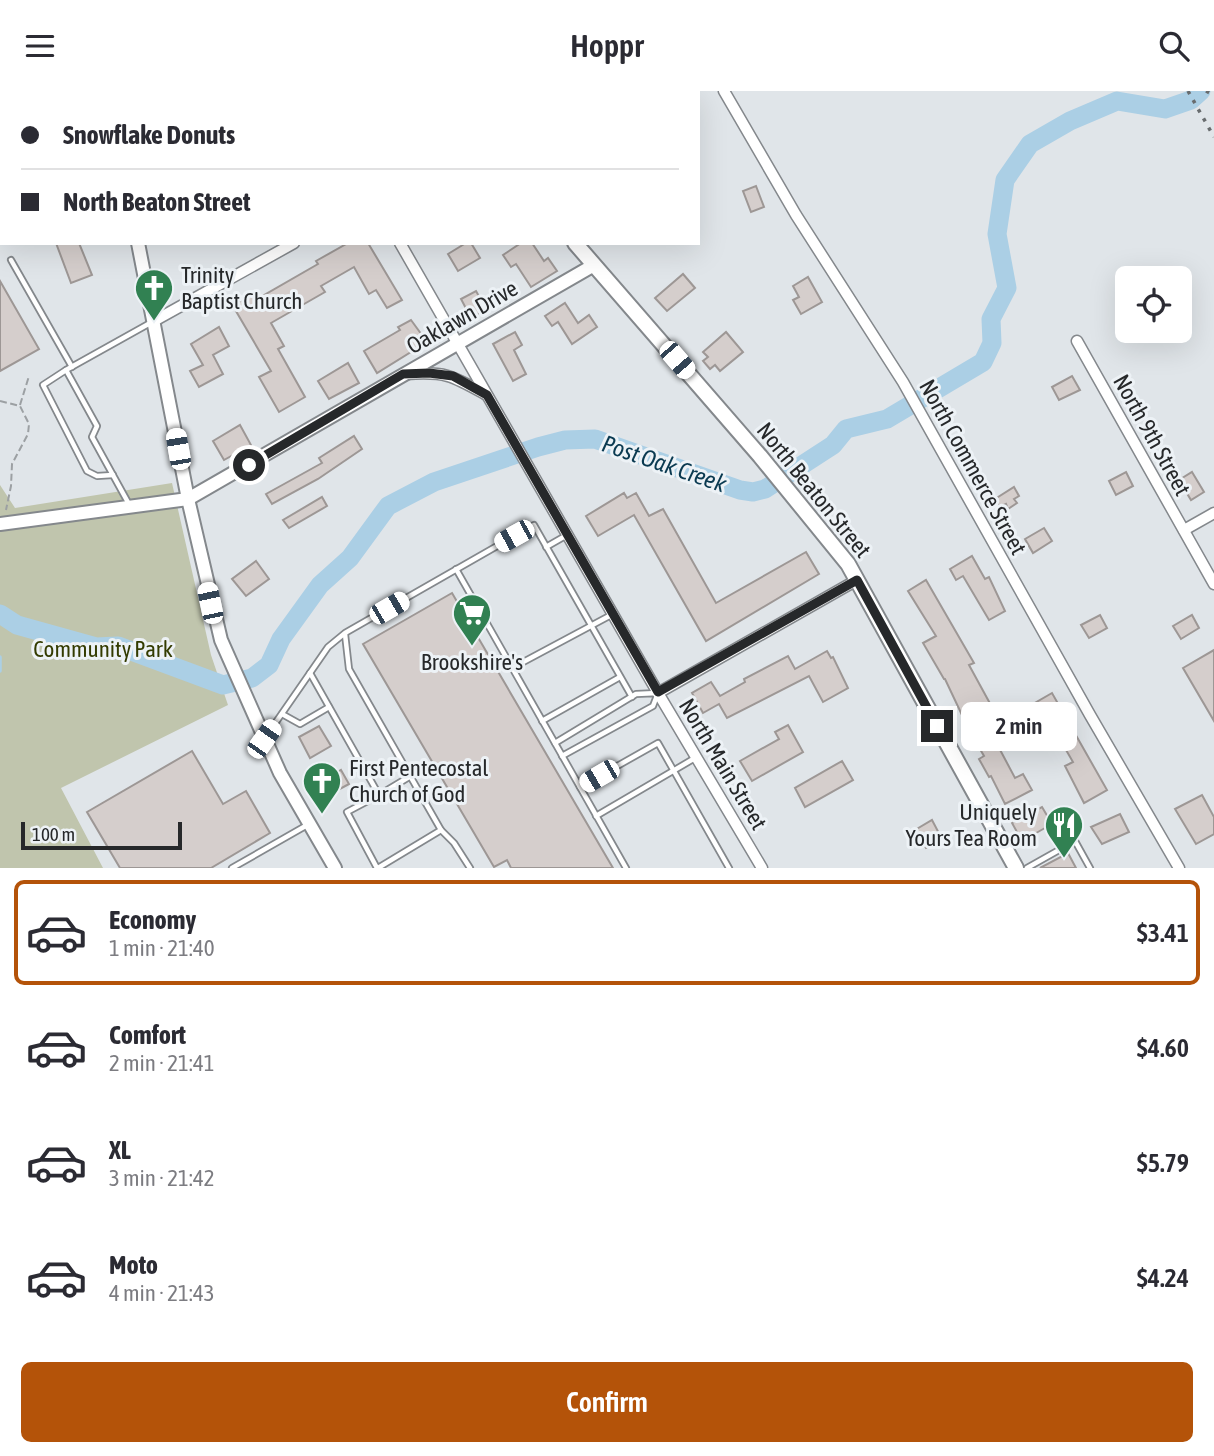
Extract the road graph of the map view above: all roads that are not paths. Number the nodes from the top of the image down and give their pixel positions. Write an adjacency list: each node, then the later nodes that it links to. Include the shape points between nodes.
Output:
1 (724, 91): 58 (street, North Commerce Street, via 796,215 903,382)
2 (138, 245): 8 (street)
3 (290, 245): 8 (street)
4 (401, 245): 10 (street, North Main Street)
5 (577, 245): 7 (main road, North Beaton Street)
6 (11, 260): 11 (lane)
7 (594, 265): 10 (street, Oaklawn Drive); 24 (main road, North Beaton Street, via 813,519)
8 (154, 321): 11 (lane); 16 (street)
9 (1077, 341): 20 (street, North 9th Street)
10 (459, 344): 13 (street, Oaklawn Drive); 14 (street, North Main Street)
11 (72, 367): 12 (lane)
12 (66, 370): 15 (lane, via 97,426 92,437); 15 (lane, via 43,385 87,471)
13 (403, 374): 14 (street, via 453,376); 16 (street, Oaklawn Drive)
14 (487, 395): 21 (street, North Main Street)
15 (113, 475): 17 (lane)
16 (188, 499): 17 (street, Oaklawn Drive); 37 (street, via 221,640)
17 (130, 507): 19 (street, Oaklawn Drive)
18 (1214, 513): 20 (street)
19 (2, 524)
20 (1184, 530): 25 (street, North 9th Street)
21 (567, 535): 22 (lane); 26 (street, North Main Street)
22 (546, 547): 23 (lane, via 534,525); 27 (lane)
23 (456, 569): 28 (lane); 29 (lane)
24 (857, 580): 32 (street); 55 (main road, North Beaton Street)
25 (1214, 584)
26 (614, 614): 27 (lane); 32 (street, North Main Street)
27 (591, 625): 29 (lane); 31 (lane)
28 (345, 633): 30 (lane, via 328,647); 42 (lane, via 349,669)
29 (512, 668): 36 (lane)
30 (310, 673): 34 (lane); 35 (lane)
31 (620, 677): 33 (lane); 36 (lane)
32 (658, 692): 33 (lane); 39 (lane, via 653,706); 40 (street, North Main Street)
33 (632, 697): 38 (lane)
34 (329, 707): 35 (lane, via 300,724); 44 (lane)
35 (282, 713): 37 (lane)
36 (542, 721): 38 (lane)
37 (264, 739): 46 (street)
38 (555, 743): 39 (lane)
39 (562, 756): 43 (lane)
40 (696, 757): 41 (lane); 54 (street, North Main Street)
41 (673, 769): 43 (lane, via 658,743); 45 (lane); 53 (lane)
42 (409, 778): 44 (lane); 47 (lane)
43 (580, 787): 45 (lane)
44 (379, 795): 50 (lane, via 347,812)
45 (596, 816): 52 (lane)
46 (310, 824): 48 (lane); 49 (street)
47 (441, 830): 50 (lane); 51 (lane)
48 (232, 868)
49 (335, 868)
50 (377, 868)
51 (470, 868)
52 (626, 868)
53 (729, 868)
54 (762, 868)
55 (1016, 868)
56 (1027, 868): 57 (lane, via 1075,841)
57 (1090, 868)
58 (1179, 868)

